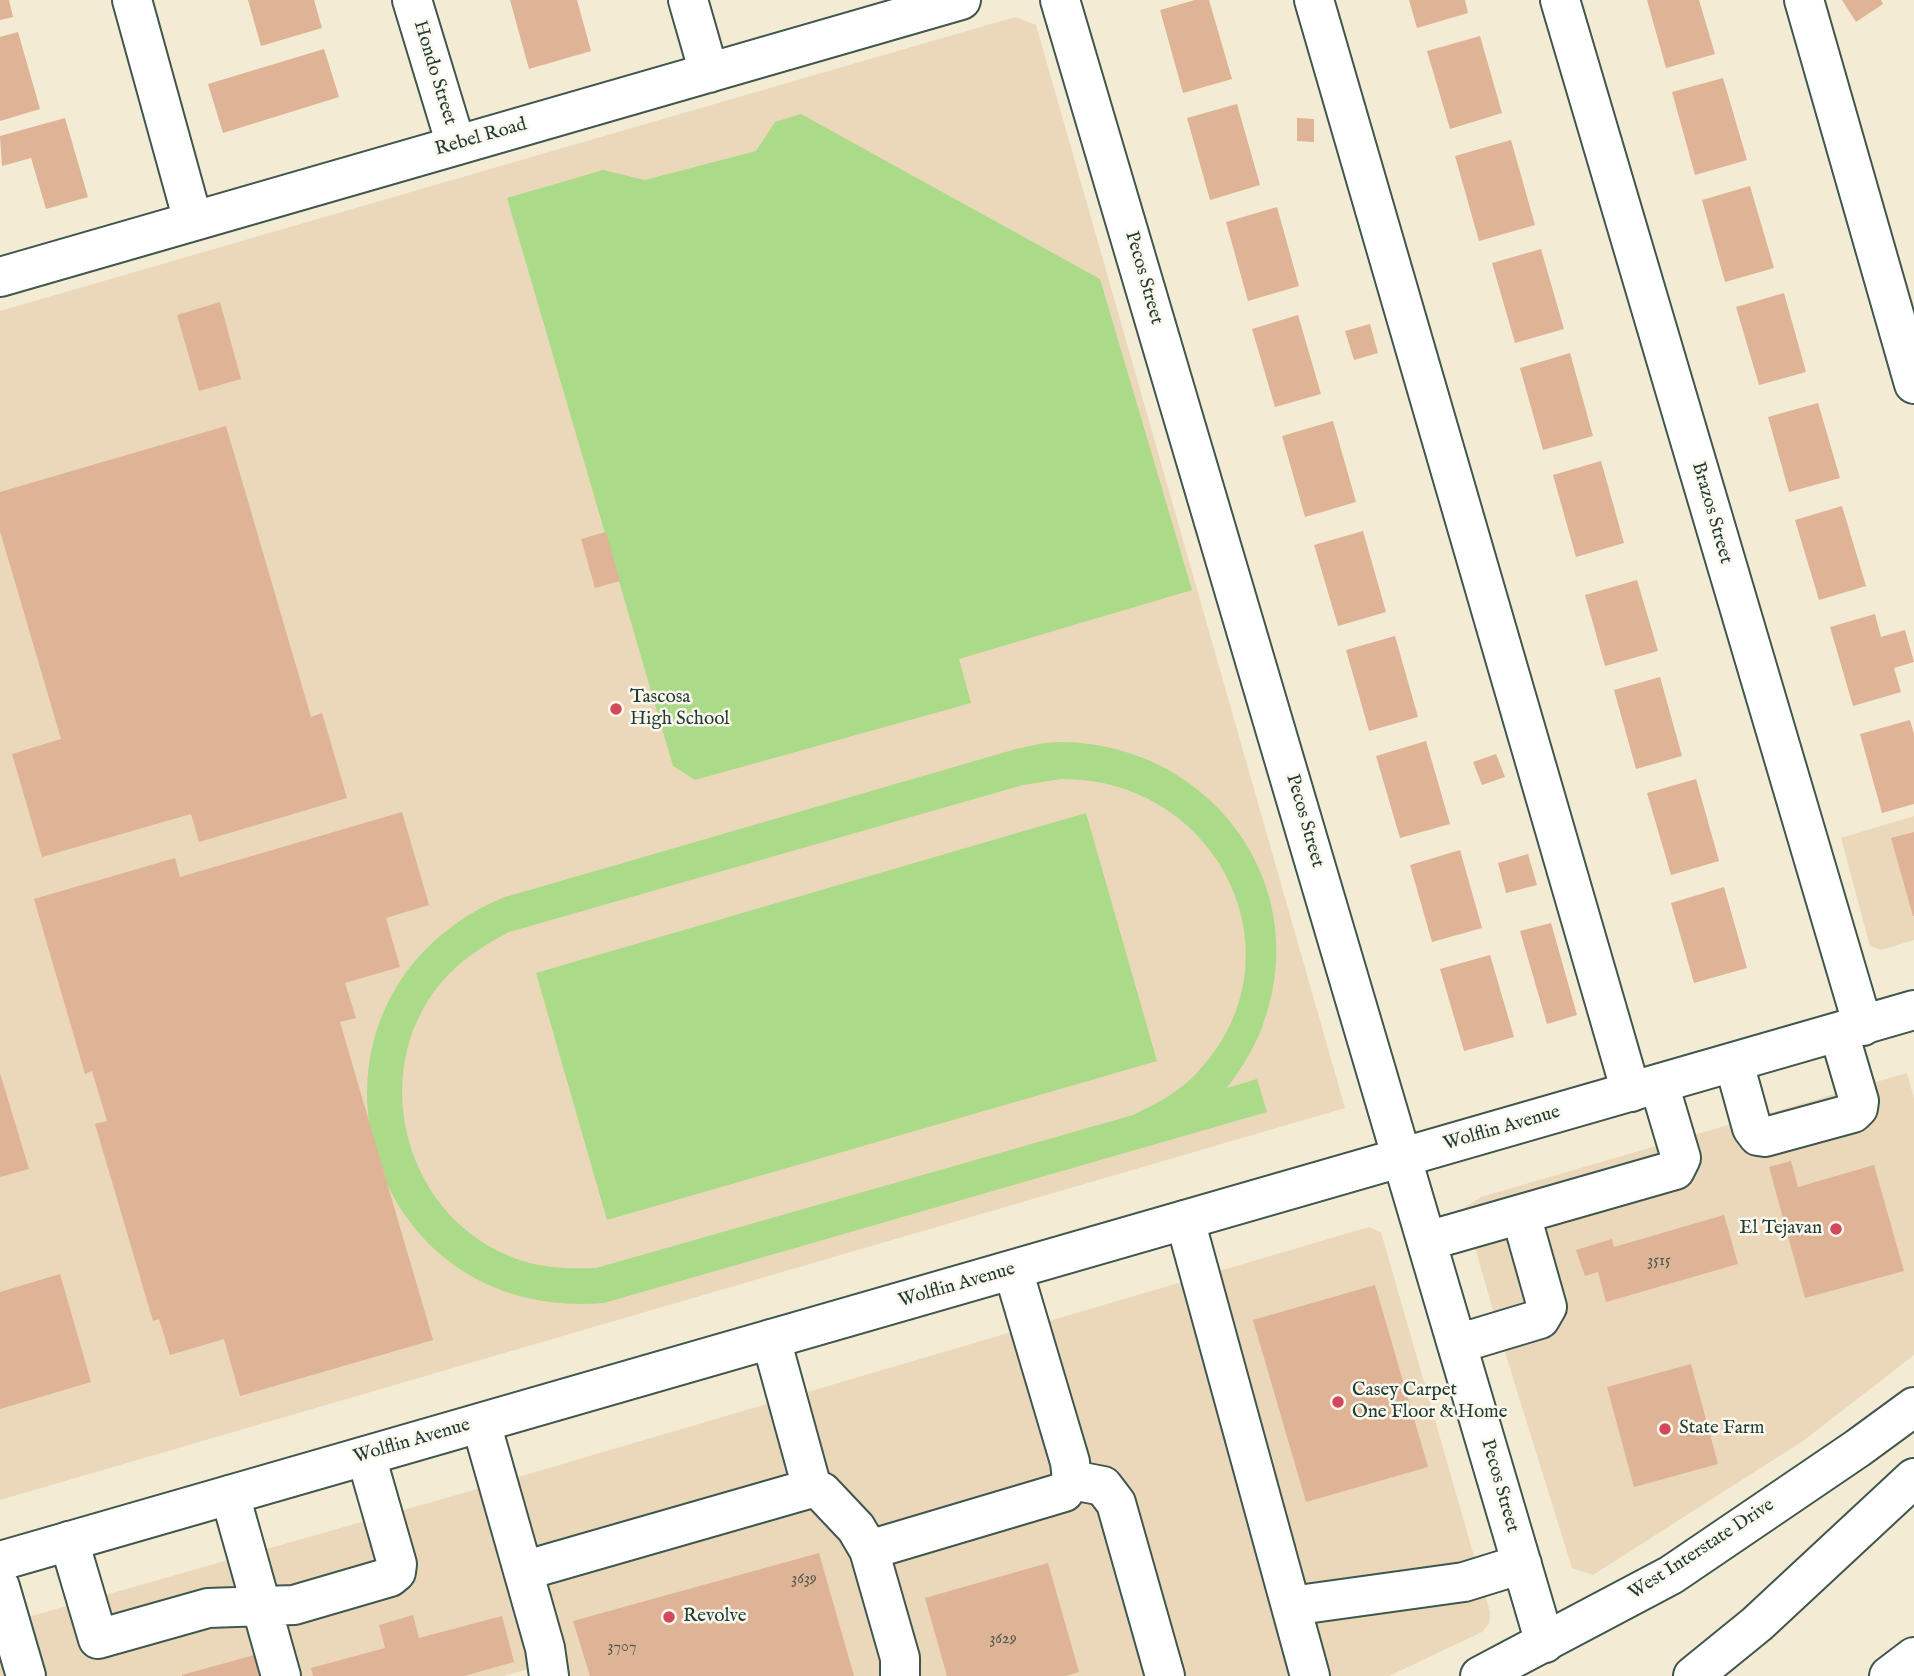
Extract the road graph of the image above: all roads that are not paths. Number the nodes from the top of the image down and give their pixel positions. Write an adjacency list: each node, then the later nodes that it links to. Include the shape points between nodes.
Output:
1 (132, 0): 11 (main road)
2 (412, 0): 10 (main road, Hondo Street)
3 (688, 0): 9 (main road)
4 (961, 0): 9 (main road, Rebel Road)
5 (1060, 0): 18 (main road, Pecos Street)
6 (1314, 0): 17 (main road)
7 (1560, 0): 15 (main road, Brazos Street)
8 (1804, 0): 13 (main road)
9 (709, 73): 10 (main road, Rebel Road)
10 (456, 145): 11 (main road, Rebel Road)
11 (193, 221): 12 (main road, Rebel Road)
12 (0, 276)
13 (1914, 384)
14 (1914, 1010): 15 (main road, Wolflin Avenue)
15 (1851, 1029): 16 (main road, Wolflin Avenue); 16 (main road, Brazos Street, via 1859,1101 1853,1113 1758,1136)
16 (1734, 1063): 17 (main road, Wolflin Avenue)
17 (1645, 1088): 18 (main road, Wolflin Avenue); 19 (main road, via 1681,1158 1675,1170)
18 (1403, 1158): 20 (main road, Wolflin Avenue); 21 (main road, Pecos Street)
19 (1521, 1214): 21 (main road); 24 (main road, via 1547,1307 1540,1319)
20 (1185, 1220): 22 (main road, Wolflin Avenue); 39 (main road)
21 (1427, 1241): 24 (main road, Pecos Street)
22 (1013, 1269): 23 (main road, Wolflin Avenue); 29 (main road)
23 (772, 1339): 26 (main road, Wolflin Avenue); 30 (main road)
24 (1457, 1344): 35 (main road, Pecos Street)
25 (1914, 1407): 40 (main road, West Interstate Drive, via 1671,1575)
26 (481, 1423): 27 (main road, Wolflin Avenue); 36 (main road)
27 (366, 1456): 31 (main road, Wolflin Avenue); 38 (main road, via 396,1572 294,1605)
28 (1914, 1478): 49 (main road, via 1757,1624)
29 (1072, 1480): 33 (main road, via 1064,1492); 46 (main road, via 1103,1486 1116,1503)
30 (812, 1488): 33 (main road, via 822,1492 847,1519); 36 (main road)
31 (230, 1494): 32 (main road, Wolflin Avenue); 38 (main road)
32 (69, 1541): 34 (main road, Wolflin Avenue); 38 (main road, via 98,1639 208,1608)
33 (869, 1550): 45 (main road, via 900,1658)
34 (0, 1561)
35 (1522, 1564): 39 (main road, via 1464,1582); 40 (main road, Pecos Street)
36 (523, 1571): 44 (main road)
37 (0, 1587): 42 (main road)
38 (262, 1606): 43 (main road)
39 (1291, 1606): 47 (main road)
40 (1545, 1643): 48 (main road, West Interstate Drive)
41 (1914, 1657): 50 (main road)
42 (26, 1676)
43 (281, 1676)
44 (549, 1676)
45 (900, 1676)
46 (1166, 1676)
47 (1310, 1676)
48 (1480, 1676)
49 (1693, 1676)
50 (1889, 1676)

